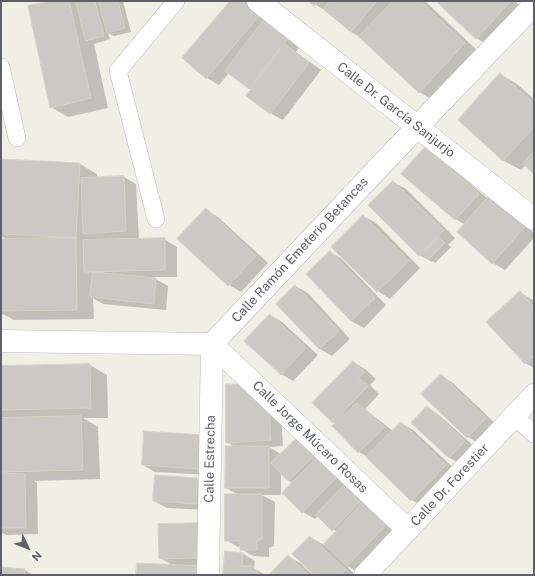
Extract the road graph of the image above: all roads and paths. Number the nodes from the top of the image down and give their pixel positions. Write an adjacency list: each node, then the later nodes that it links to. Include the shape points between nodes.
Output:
1 (176, 1): 7 (lane, via 118,71)
2 (258, 1): 5 (street, Calle Dr. García Sanjurjo)
3 (534, 5): 5 (street, Calle Ramón Emeterio Betances)
4 (1, 67): 6 (lane)
5 (416, 127): 8 (street, Calle Dr. García Sanjurjo); 10 (street, Calle Ramón Emeterio Betances)
6 (18, 138)
7 (156, 218)
8 (534, 219)
9 (1, 341): 10 (street)
10 (212, 344): 14 (street, Calle Jorge Múcaro Rosas); 15 (street, Calle Estrecha)
11 (534, 395): 12 (street, Calle Dr. Forestier)
12 (514, 416): 13 (lane); 14 (street, Calle Dr. Forestier)
13 (534, 434)
14 (408, 530): 16 (street, Calle Dr. Forestier)
15 (208, 575)
16 (365, 575)

